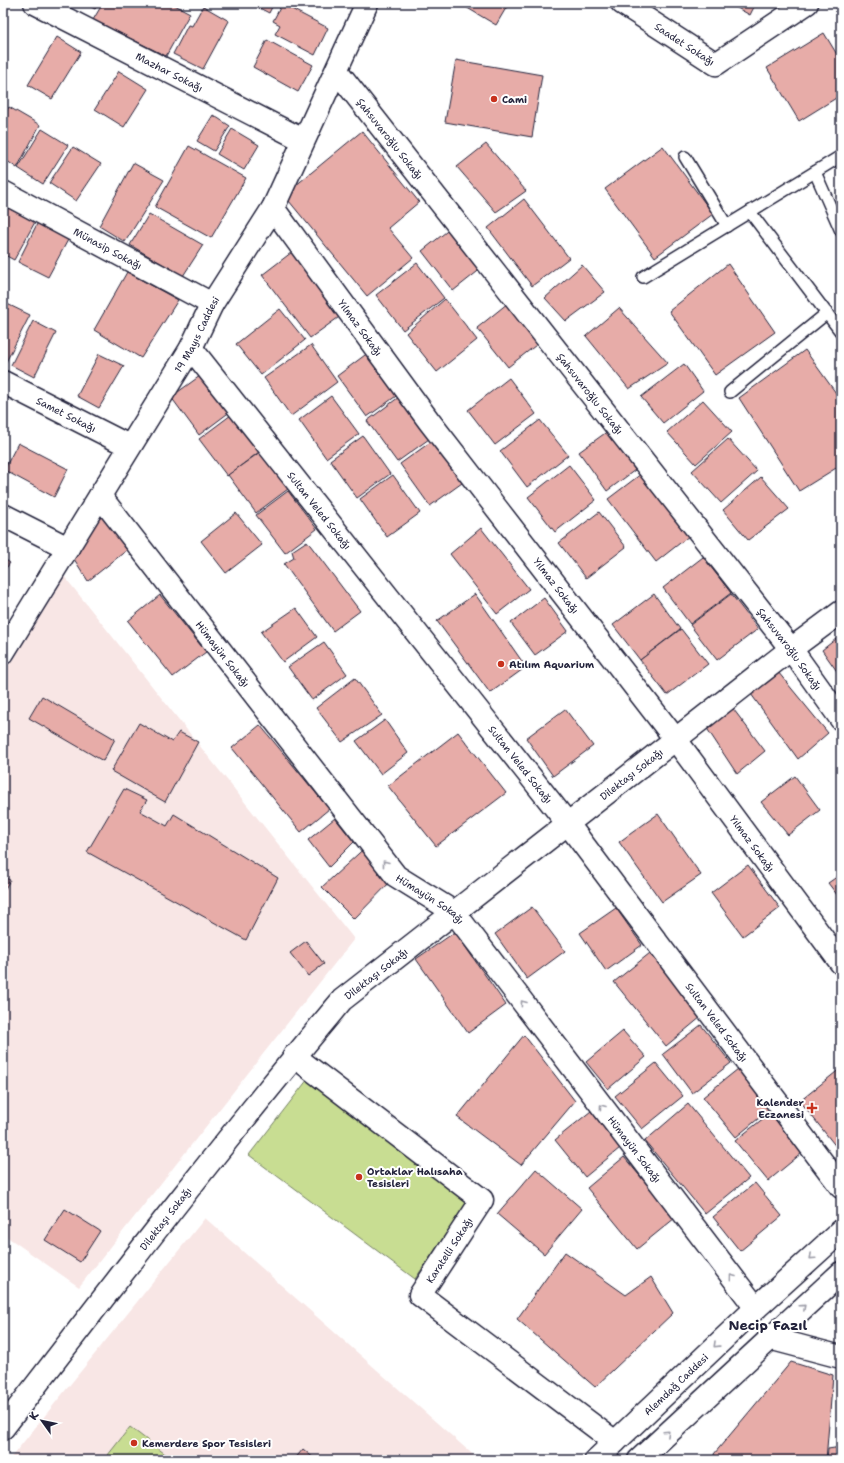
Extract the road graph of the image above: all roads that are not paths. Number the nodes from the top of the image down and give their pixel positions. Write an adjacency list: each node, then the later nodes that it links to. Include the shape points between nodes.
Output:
1 (36, 3): 6 (street, Mazhar Sokağı)
2 (368, 3): 5 (street, 19 Mayıs Caddesi)
3 (622, 3): 4 (street, Saadet Sokağı, via 716,64)
4 (807, 3)
5 (337, 70): 6 (street, 19 Mayıs Caddesi); 27 (street, Şahsuvaroğlu Sokağı)
6 (303, 140): 11 (street, 19 Mayıs Caddesi)
7 (841, 156): 9 (lane)
8 (685, 157): 13 (lane)
9 (815, 172): 12 (lane); 14 (lane)
10 (3, 192): 16 (street, Münasip Sokağı)
11 (273, 208): 16 (street, 19 Mayıs Caddesi); 30 (street, Yılmaz Sokağı, via 429,421)
12 (750, 212): 13 (lane); 17 (lane)
13 (727, 226): 15 (lane)
14 (841, 232)
15 (643, 277)
16 (212, 304): 19 (street, 19 Mayıs Caddesi)
17 (827, 313): 18 (lane); 21 (lane)
18 (841, 332)
19 (191, 348): 22 (street, 19 Mayıs Caddesi); 31 (street, Sultan Veled Sokağı)
20 (3, 382): 22 (street, Samet Sokağı)
21 (730, 392)
22 (129, 446): 23 (street, 19 Mayıs Caddesi)
23 (100, 496): 25 (street, 19 Mayıs Caddesi); 32 (street, Hümayün Sokağı, one-way to 23, via 396,876)
24 (3, 515): 25 (street)
25 (68, 548): 28 (street, 19 Mayıs Caddesi)
26 (841, 612): 27 (street, Dilektaşı Sokağı)
27 (791, 649): 29 (street, Şahsuvaroğlu Sokağı); 30 (street, Dilektaşı Sokağı)
28 (3, 653)
29 (841, 719)
30 (676, 740): 31 (street, Dilektaşı Sokağı); 33 (street, Yılmaz Sokağı)
31 (568, 824): 32 (street, Dilektaşı Sokağı); 35 (street, Sultan Veled Sokağı)
32 (454, 912): 34 (street, Dilektaşı Sokağı, via 342,1000); 38 (street, Hümayün Sokağı, one-way to 32)
33 (841, 963)
34 (294, 1056): 41 (street, Dilektaşı Sokağı); 42 (street, Karatelli Sokağı, via 482,1200 420,1295)
35 (841, 1187)
36 (841, 1231): 38 (street, Alemdağ Caddesi, one-way to 38)
37 (841, 1273): 39 (street, one-way to 37)
38 (756, 1308): 39 (street); 42 (street, Alemdağ Caddesi, one-way to 42)
39 (770, 1338): 40 (street); 44 (street, one-way to 39)
40 (841, 1357)
41 (3, 1428)
42 (615, 1442): 43 (street, Alemdağ Caddesi)
43 (596, 1460)
44 (638, 1460)

